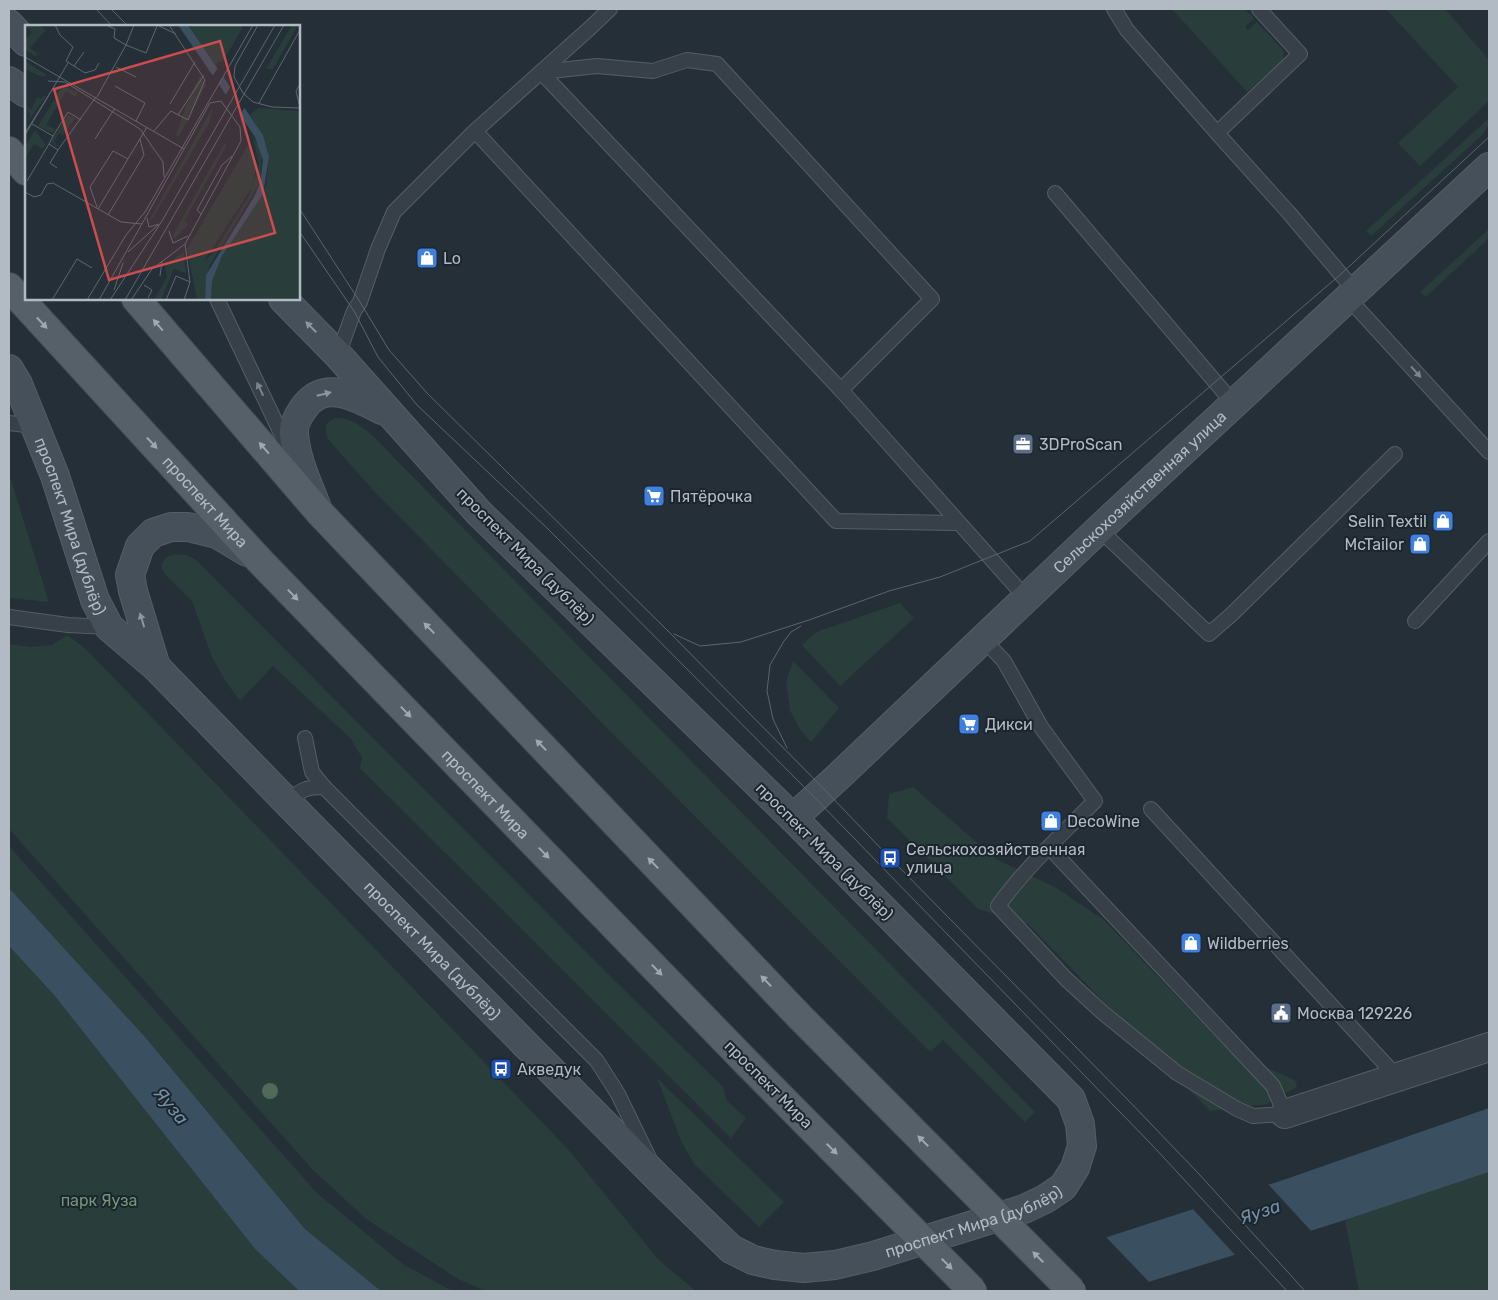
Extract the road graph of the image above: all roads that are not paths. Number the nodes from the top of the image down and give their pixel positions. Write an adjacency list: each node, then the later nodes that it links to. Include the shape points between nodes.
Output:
1 (610, 9): 6 (lane)
2 (1114, 9): 10 (lane, via 1127,30)
3 (1259, 9): 10 (lane, via 1300,54)
4 (9, 24): 5 (main road)
5 (25, 41)
6 (541, 72): 9 (lane); 22 (lane); 22 (lane, via 597,66 653,71 687,60 717,64 932,299)
7 (9, 81): 8 (main road)
8 (25, 92)
9 (475, 131): 20 (lane, via 394,212); 29 (lane, via 836,521)
10 (1217, 133): 16 (lane, via 1289,212)
11 (9, 151): 13 (main road)
12 (1489, 167): 16 (main road, Сельскохозяйственная улица)
13 (25, 170)
14 (1055, 193): 23 (lane)
15 (9, 288): 32 (main road, проспект Мира, one-way to 32)
16 (1352, 295): 23 (main road, Сельскохозяйственная улица); 26 (lane, one-way to 26, via 1383,336)
17 (137, 300): 28 (main road, one-way to 17)
18 (217, 300): 28 (lane, one-way to 18)
19 (284, 300): 20 (main road, проспект Мира (дублёр), one-way to 19)
20 (338, 355): 25 (main road, проспект Мира (дублёр))
21 (9, 369): 24 (main road, проспект Мира (дублёр), via 18,384)
22 (841, 390): 29 (lane)
23 (1234, 404): 30 (main road, Сельскохозяйственная улица)
24 (21, 424): 36 (main road, проспект Мира (дублёр), via 55,476 95,600)
25 (408, 432): 28 (main road, проспект Мира (дублёр), one-way to 25, via 298,457 294,432 297,417 306,404 317,395 334,392 356,397 383,411); 43 (main road, проспект Мира (дублёр), via 480,513)
26 (1489, 452)
27 (1395, 454): 30 (lane, via 1209,634)
28 (319, 512): 50 (main road, one-way to 28, bridge, via 799,1016)
29 (958, 522): 33 (lane)
30 (1099, 529): 33 (main road, Сельскохозяйственная улица)
31 (1489, 541): 35 (lane)
32 (259, 560): 38 (main road, проспект Мира (дублёр), one-way to 32, via 130,576 140,546 153,533 171,527 188,527 217,534); 49 (main road, проспект Мира, one-way to 49, bridge, via 749,1065)
33 (1026, 598): 37 (main road, Сельскохозяйственная улица)
34 (9, 617): 36 (lane)
35 (1415, 621)
36 (109, 627): 38 (main road, проспект Мира (дублёр))
37 (984, 639): 43 (main road, Сельскохозяйственная улица); 44 (lane, via 1004,661 1041,727 1095,800)
38 (156, 667): 41 (main road, проспект Мира (дублёр))
39 (305, 738): 40 (lane, via 312,772)
40 (324, 787): 41 (lane, via 301,790); 48 (lane, via 598,1061 618,1094)
41 (287, 802): 48 (main road, проспект Мира (дублёр))
42 (1151, 809): 46 (lane)
43 (793, 818): 48 (main road, проспект Мира (дублёр), via 1071,1099 1080,1124 1082,1146 1075,1168 1063,1187 1024,1209 873,1256 804,1268 753,1260 731,1249)
44 (1049, 847): 47 (lane, via 1273,1086); 47 (lane, via 998,906 1066,979 1177,1073 1252,1116)
45 (1489, 1048): 46 (street)
46 (1398, 1078): 47 (street)
47 (1285, 1114)
48 (659, 1179)
49 (974, 1291)
50 (1072, 1291)

